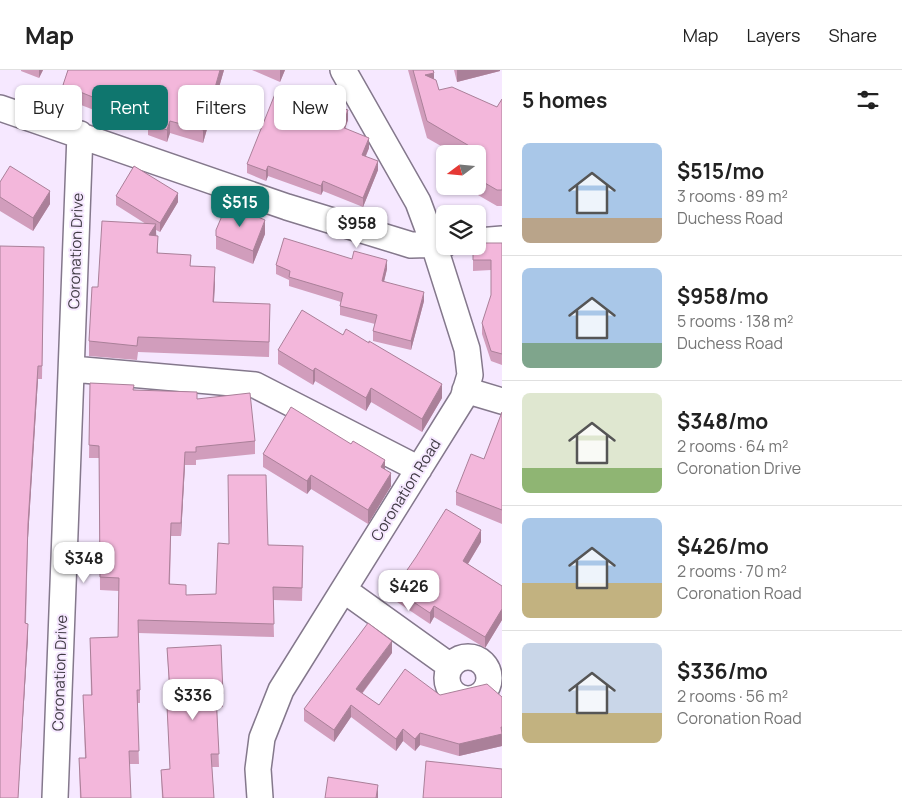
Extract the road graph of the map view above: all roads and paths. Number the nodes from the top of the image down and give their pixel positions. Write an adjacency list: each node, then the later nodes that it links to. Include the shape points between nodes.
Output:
1 (343, 70): 4 (street, Coronation Road)
2 (0, 108): 3 (street)
3 (80, 134): 7 (street, via 296,210 411,245); 9 (street, Coronation Drive)
4 (436, 236)
5 (502, 239): 6 (street)
6 (486, 240)
7 (436, 244)
8 (443, 255): 10 (street, Coronation Road, via 467,349 470,375)
9 (72, 369): 12 (street, via 255,385); 16 (street, Coronation Drive)
10 (465, 390): 11 (street); 12 (street, Coronation Road)
11 (502, 401)
12 (419, 469): 13 (street, Coronation Road)
13 (344, 590): 15 (street); 17 (street, Coronation Road, via 282,690 262,738 258,770)
14 (495, 664): 15 (street, via 471,657 459,658); 15 (street, via 484,693 470,700 462,699 449,689 446,681)
15 (450, 666)
16 (55, 798)
17 (260, 798)

